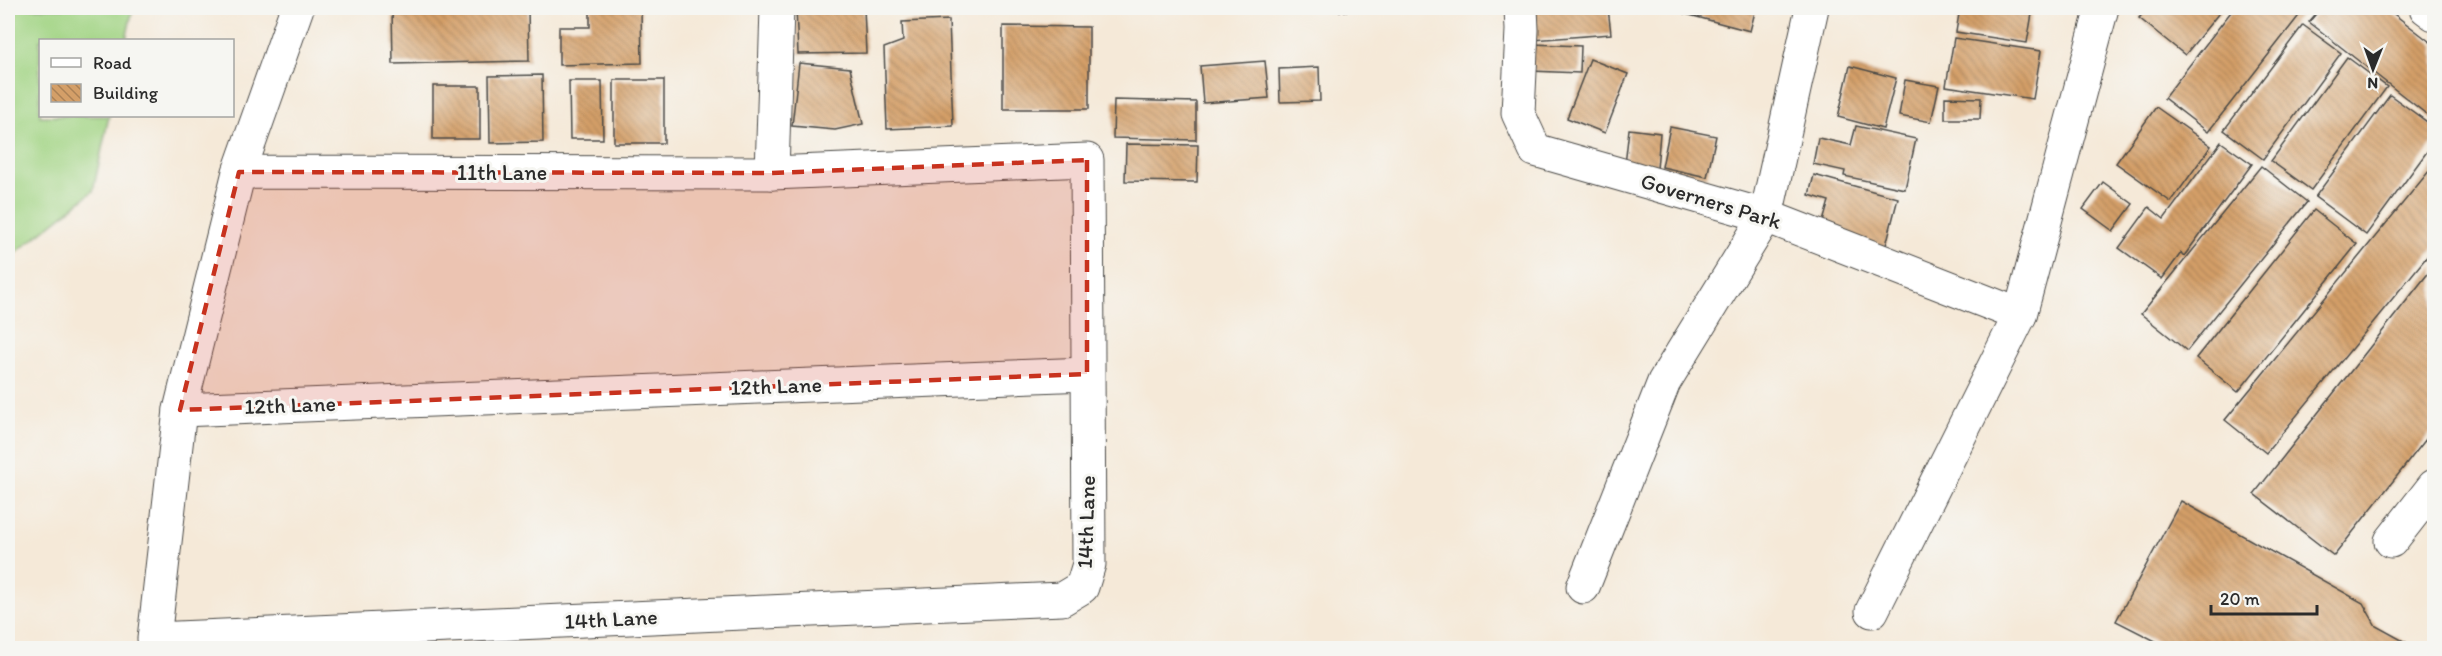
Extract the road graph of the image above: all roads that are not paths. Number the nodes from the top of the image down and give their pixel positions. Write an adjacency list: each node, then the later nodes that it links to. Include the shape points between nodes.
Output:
1 (297, 8): 8 (street)
2 (777, 8): 9 (street)
3 (1521, 8): 10 (street, Governers Park, via 1518,113 1535,150)
4 (1812, 8): 10 (street)
5 (2102, 8): 11 (street)
6 (2426, 8): 7 (street)
7 (2434, 14)
8 (239, 172): 9 (street, 11th Lane); 13 (street)
9 (772, 173): 12 (street, via 1087,160)
10 (1766, 216): 11 (street, Governers Park); 16 (street, via 1664,382)
11 (2020, 315): 17 (street)
12 (1087, 374): 13 (street, 12th Lane); 18 (street, 14th Lane, via 1089,564 1082,587 1062,599)
13 (180, 410): 18 (street, 14th Lane)
14 (2434, 486): 15 (street)
15 (2391, 541)
16 (1583, 587)
17 (1872, 611)
18 (154, 644)

